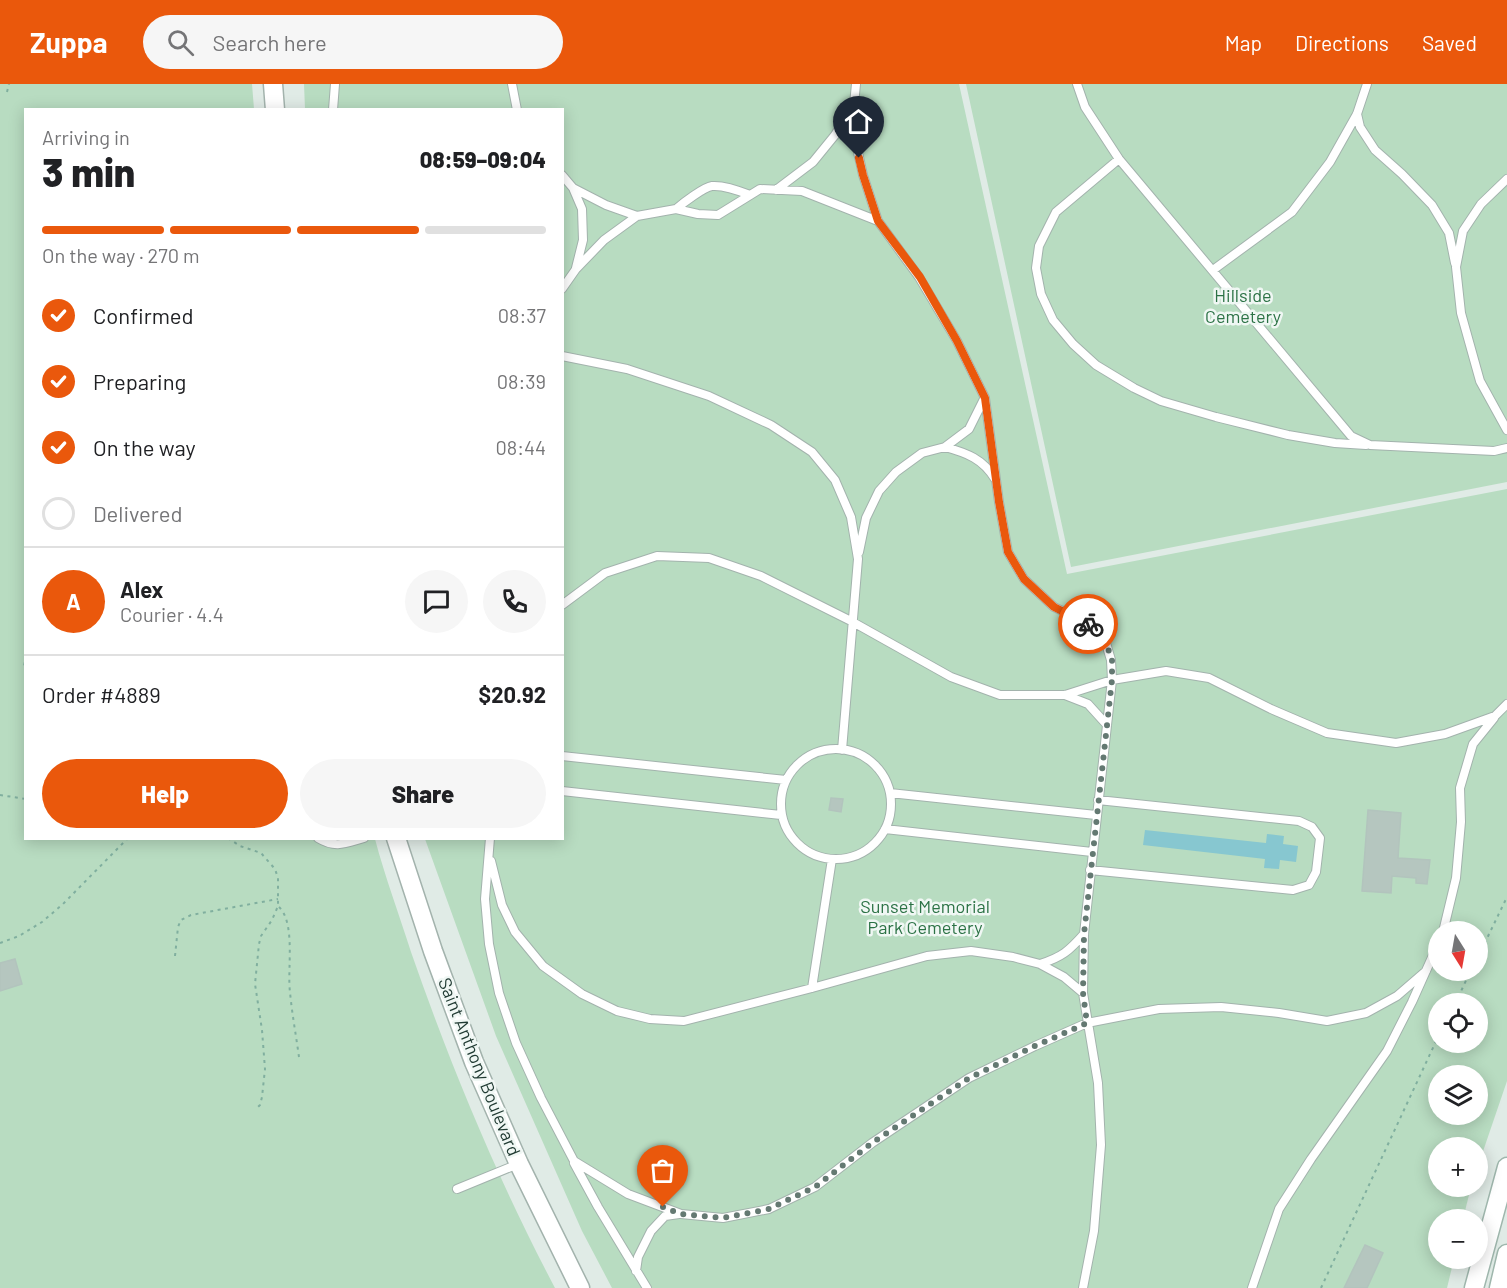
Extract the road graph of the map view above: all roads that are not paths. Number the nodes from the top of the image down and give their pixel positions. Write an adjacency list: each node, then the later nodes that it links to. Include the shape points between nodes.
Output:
1 (273, 84): 8 (street)
2 (335, 84): 9 (lane)
3 (512, 84): 10 (lane)
4 (856, 84): 7 (lane)
5 (1077, 84): 12 (lane, via 1085,107)
6 (1367, 84): 11 (lane)
7 (854, 104): 16 (lane, via 813,162); 20 (lane, via 852,125)
8 (275, 108)
9 (333, 108)
10 (517, 108)
11 (1357, 114): 21 (lane, via 1360,127 1375,150 1432,205 1449,233); 23 (lane, via 1330,162 1292,212)
12 (1119, 159): 23 (lane); 28 (lane, via 1056,212 1039,246 1036,268 1041,294 1053,320 1073,344 1096,365 1161,401 1288,435)
13 (564, 178): 15 (lane)
14 (1507, 178): 21 (lane, via 1481,204 1463,231)
15 (573, 188): 19 (lane); 22 (lane, via 582,208 583,240)
16 (776, 190): 17 (lane, via 760,189); 20 (lane, via 802,191)
17 (750, 195): 18 (lane, via 718,215); 18 (lane, via 711,186)
18 (676, 209): 19 (lane)
19 (637, 216): 22 (lane, via 604,240)
20 (878, 221): 26 (lane, via 920,277)
21 (1456, 267): 27 (lane, via 1461,313 1480,381)
22 (576, 269): 24 (lane)
23 (1213, 270): 28 (lane, via 1351,436)
24 (564, 286)
25 (564, 356): 32 (lane, via 627,369 709,396 771,425 812,452 835,480 851,517)
26 (985, 398): 29 (lane, via 969,429); 31 (lane)
27 (1507, 430)
28 (1370, 445): 30 (lane, via 1494,451)
29 (945, 447): 31 (lane, via 966,453 988,468); 32 (lane, via 922,453 896,472 879,492 866,518)
30 (1507, 448)
31 (996, 481): 35 (lane, via 1008,552 1024,579 1054,607 1086,622 1105,640 1112,660)
32 (858, 559): 34 (lane)
33 (564, 604): 34 (lane, via 605,573 657,556 709,558 761,576)
34 (852, 621): 36 (lane, via 951,677 1000,695); 40 (lane)
35 (1112, 680): 36 (lane); 38 (lane, via 1166,671 1209,678 1327,733 1395,743 1445,735); 39 (lane)
36 (1065, 695): 39 (lane, via 1088,704)
37 (1507, 704): 38 (lane)
38 (1495, 716): 57 (lane, via 1473,744 1460,788 1456,878)
39 (1107, 725): 45 (lane)
40 (842, 750): 42 (lane, via 812,754); 44 (lane, via 853,751 875,765)
41 (564, 756): 42 (lane)
42 (786, 780): 46 (lane)
43 (564, 791): 46 (lane)
44 (890, 793): 47 (lane); 48 (lane, via 891,809)
45 (1098, 800): 47 (lane); 56 (lane, via 1299,821 1312,827 1320,838 1316,872 1309,885 1293,890)
46 (781, 815): 55 (lane, via 799,846)
47 (1096, 815): 53 (lane)
48 (885, 829): 53 (lane); 55 (lane, via 860,854)
49 (321, 840): 50 (lane, via 336,846)
50 (357, 840)
51 (397, 840): 66 (street, Saint Anthony Boulevard, via 474,1062)
52 (490, 840): 54 (lane)
53 (1092, 852): 56 (lane)
54 (489, 854): 62 (lane, via 502,905 515,932 543,966 582,994 617,1011 650,1019 684,1021); 65 (lane, via 485,899 499,993 521,1054)
55 (832, 859): 62 (lane)
56 (1090, 870): 58 (lane)
57 (1446, 921)
58 (1084, 934): 59 (lane, via 1069,950); 63 (lane)
59 (1040, 964): 62 (lane, via 971,951 927,956); 63 (lane)
60 (1428, 966): 61 (lane)
61 (1426, 971): 64 (lane, via 1397,996 1366,1013 1327,1021 1221,1007 1159,1009); 75 (lane, via 1387,1051 1279,1209)
62 (812, 988)
63 (1083, 993): 64 (lane)
64 (1087, 1023): 69 (lane, via 969,1078 815,1187 769,1209 723,1218); 74 (lane, via 1098,1083 1101,1145 1094,1231)
65 (574, 1161): 69 (lane, via 628,1194); 71 (lane)
66 (519, 1164): 68 (lane); 72 (street, Saint Anthony Boulevard)
67 (1507, 1167): 76 (street)
68 (457, 1189)
69 (681, 1214): 71 (lane, via 664,1216 651,1231 638,1257)
70 (1507, 1254): 77 (street)
71 (636, 1272): 73 (lane)
72 (580, 1288)
73 (647, 1288)
74 (1083, 1288)
75 (1252, 1288)
76 (1474, 1288)
77 (1499, 1288)

